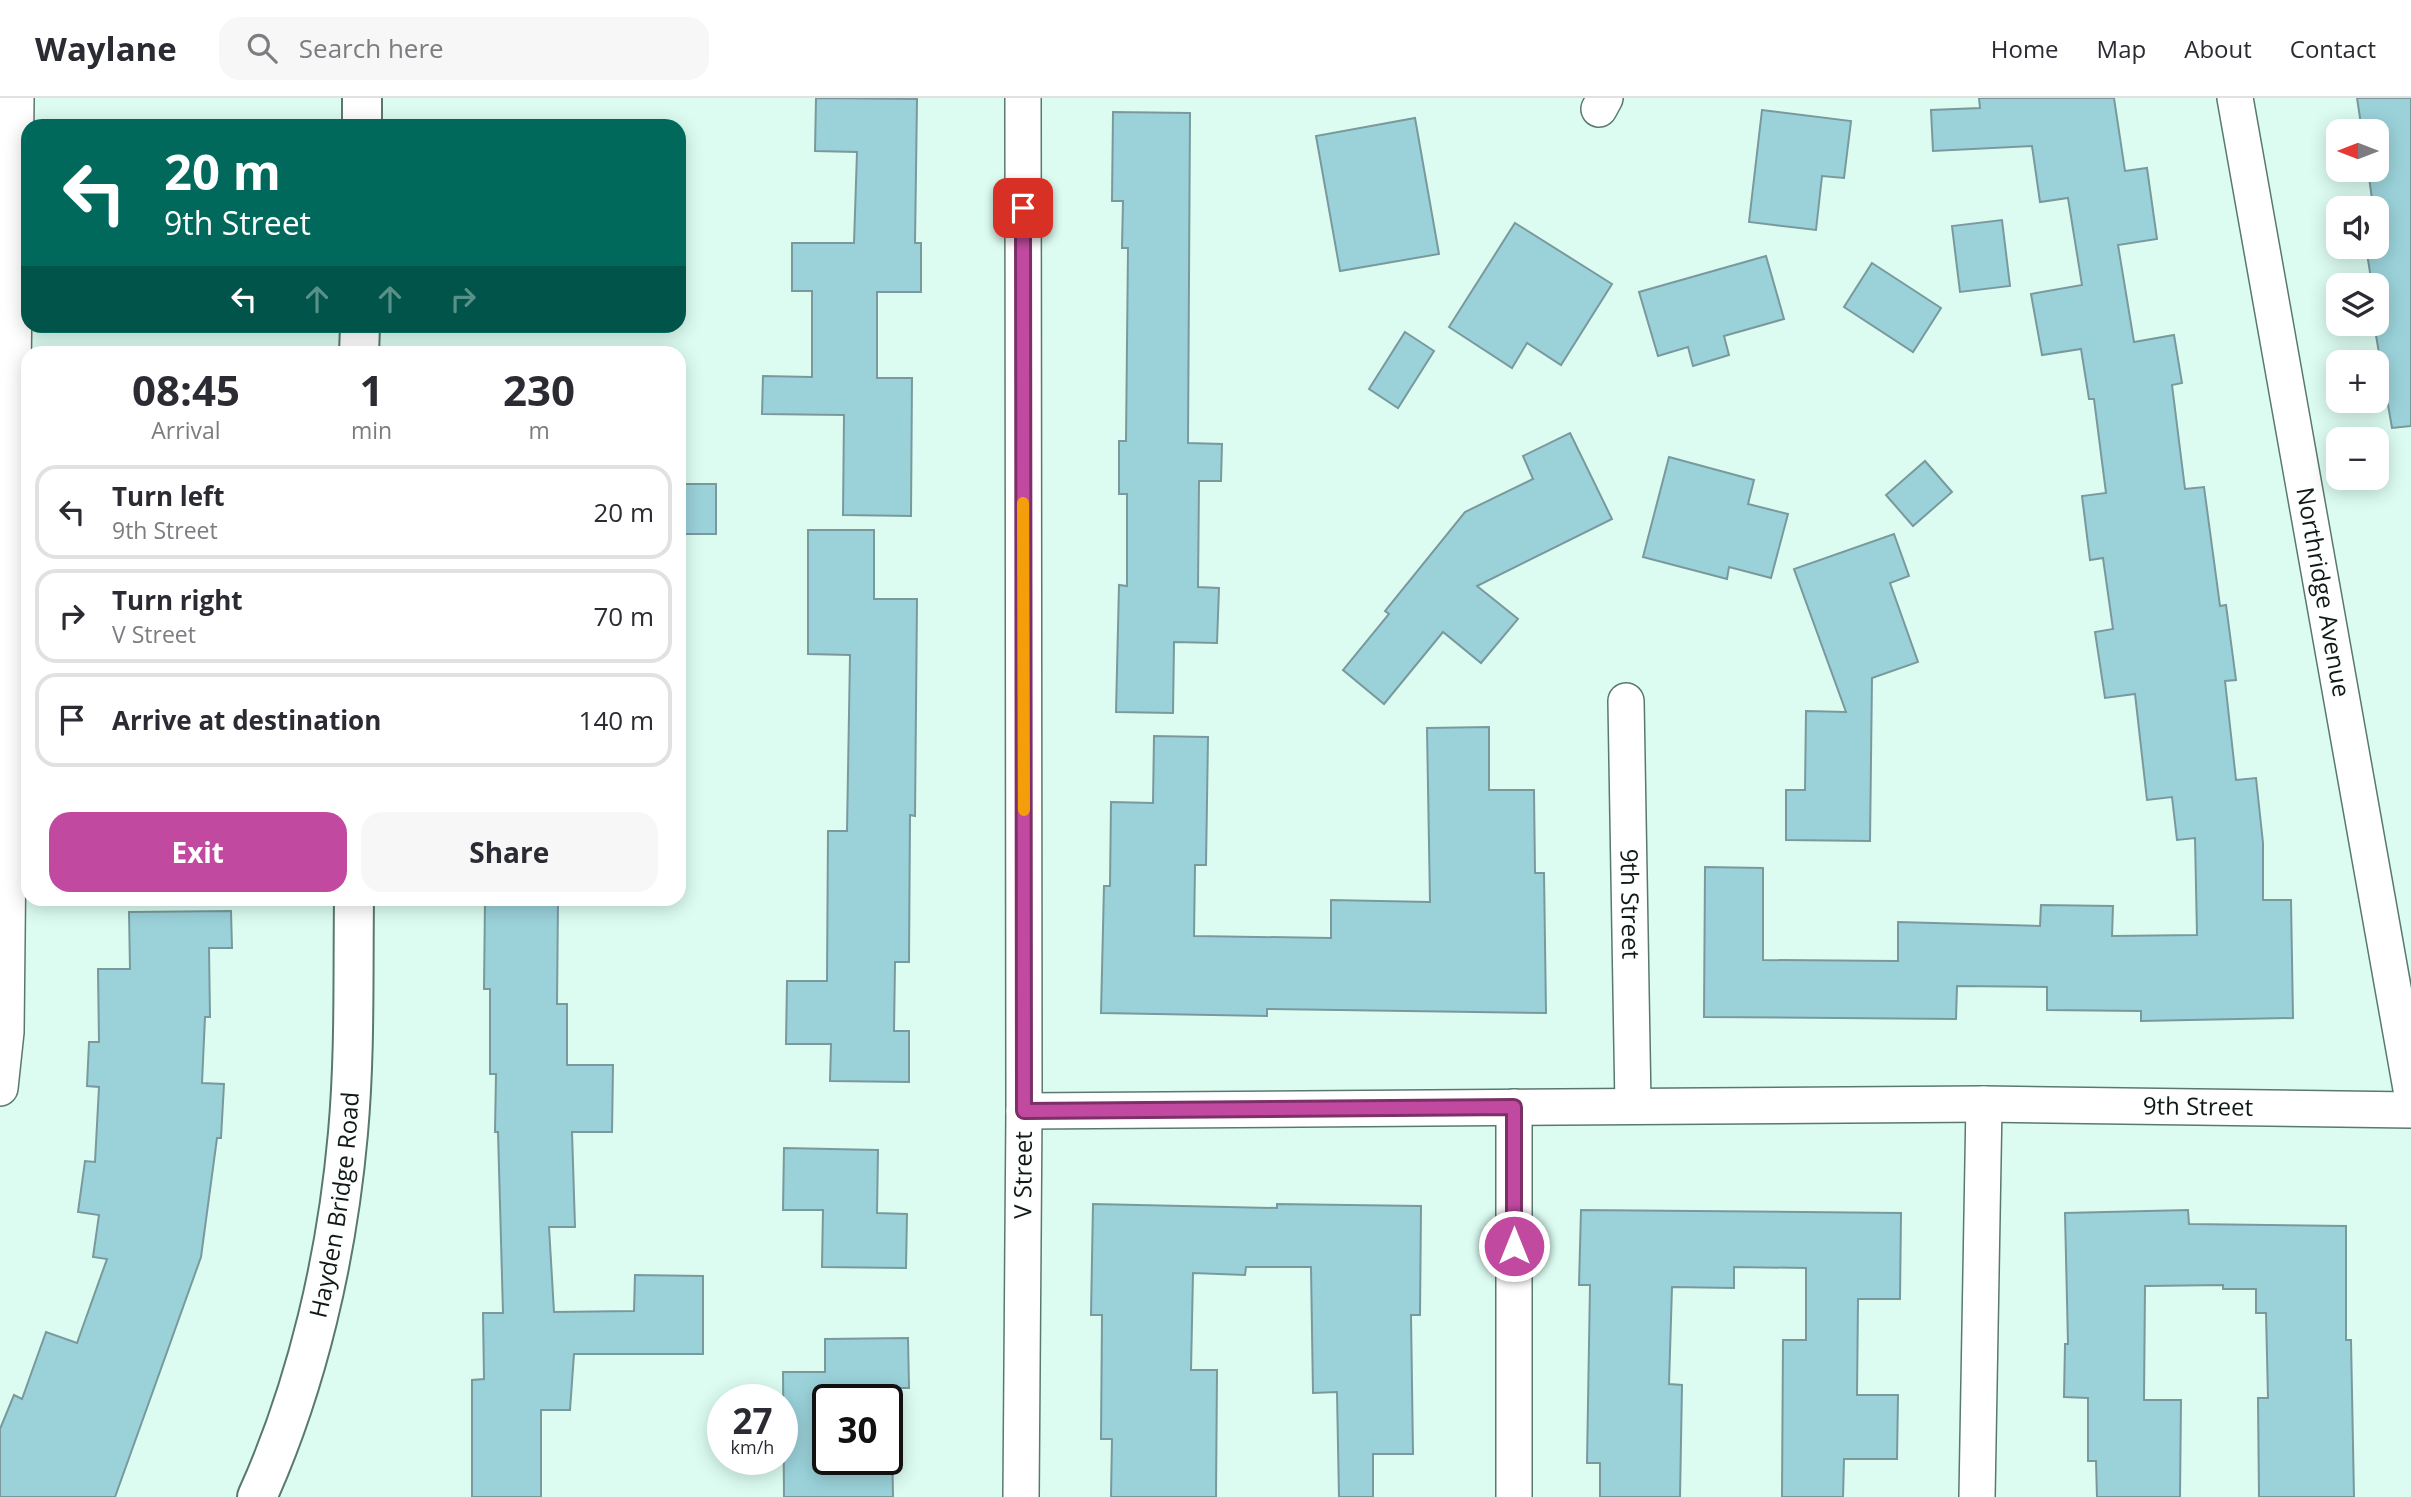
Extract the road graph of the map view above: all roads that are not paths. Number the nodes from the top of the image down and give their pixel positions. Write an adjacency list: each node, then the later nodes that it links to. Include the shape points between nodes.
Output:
1 (16, 98): 6 (street)
2 (362, 98): 5 (street)
3 (1023, 98): 15 (street, V Street)
4 (2235, 98): 10 (street, Northridge Avenue)
5 (362, 119)
6 (7, 183): 9 (street, via 6,1032)
7 (1626, 701): 12 (street, 9th Street)
8 (354, 906): 16 (street, Hayden Bridge Road, via 348,1133 337,1219 298,1385)
9 (0, 1088)
10 (2411, 1089)
11 (1984, 1104): 12 (street, 9th Street); 14 (street, 9th Street); 19 (street)
12 (1633, 1106): 13 (street, 9th Street)
13 (1514, 1107): 15 (street, 9th Street); 18 (street)
14 (2411, 1110)
15 (1024, 1111): 17 (street, V Street)
16 (257, 1497)
17 (1021, 1497)
18 (1514, 1497)
19 (1977, 1497)

